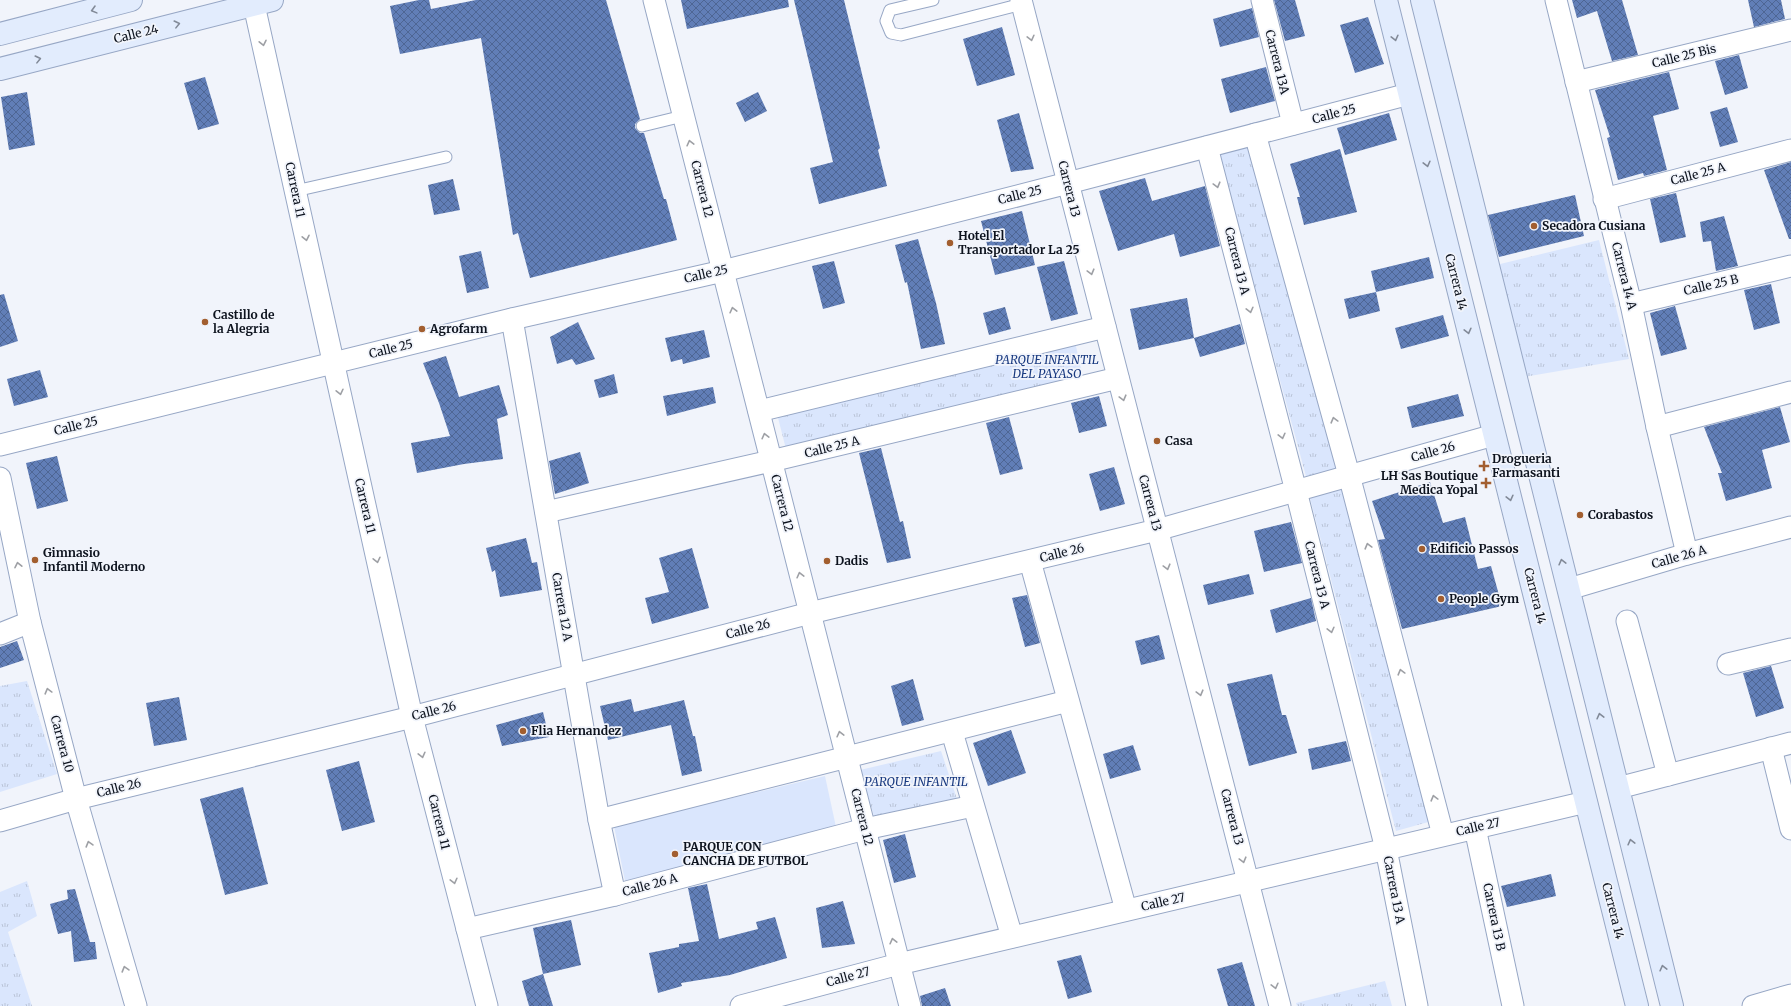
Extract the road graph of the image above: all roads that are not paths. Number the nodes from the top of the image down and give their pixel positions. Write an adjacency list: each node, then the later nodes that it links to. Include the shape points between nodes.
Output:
1 (131, 0): 11 (street, one-way to 11)
2 (654, 0): 15 (street, Carrera 12)
3 (933, 0): 9 (lane, via 890,10 886,21 891,33 901,35)
4 (1262, 0): 16 (street, Carrera 13A)
5 (1386, 0): 14 (street, Carrera 14, one-way to 14)
6 (1422, 0): 46 (street, one-way to 6)
7 (1556, 0): 13 (street, Carrera 14 A)
8 (263, 2): 12 (street, Calle 24, one-way to 8); 23 (street, Carrera 11, one-way to 23)
9 (1021, 2): 22 (street, Carrera 13, one-way to 22)
10 (1791, 30): 13 (street, Calle 25 Bis)
11 (0, 34)
12 (0, 69)
13 (1576, 82): 24 (street, Carrera 14 A)
14 (1409, 94): 16 (street, Calle 25); 35 (street, Carrera 14, one-way to 35)
15 (684, 116): 17 (lane); 26 (street, Carrera 12, one-way to 15)
16 (1293, 124): 18 (street, Calle 25)
17 (642, 126)
18 (1255, 134): 19 (street, Calle 25); 38 (street, one-way to 18)
19 (1207, 147): 22 (street, Calle 25); 40 (street, Carrera 13 A, one-way to 40)
20 (1791, 150): 24 (street, Calle 25 A)
21 (446, 157): 23 (lane)
22 (1068, 183): 26 (street, Calle 25); 29 (street, Carrera 13, one-way to 29)
23 (295, 191): 30 (street, Carrera 11, one-way to 30)
24 (1604, 200): 27 (street, Carrera 14 A)
25 (1791, 266): 27 (street, Calle 25 B)
26 (723, 271): 28 (street, Calle 25); 33 (street, Carrera 12, one-way to 26)
27 (1631, 304): 34 (street, Carrera 14 A)
28 (512, 319): 30 (street, Calle 25); 41 (street, Carrera 12 A)
29 (1105, 327): 31 (street, Carrera 13); 33 (street)
30 (334, 363): 36 (street, Calle 25); 55 (street, Carrera 11, one-way to 55)
31 (1118, 378): 37 (street, Calle 25 A); 43 (street, Carrera 13, one-way to 43)
32 (1791, 392): 34 (street)
33 (758, 411): 37 (street, Carrera 12, one-way to 33)
34 (1657, 427): 44 (street, Carrera 14 A)
35 (1494, 435): 38 (street, Calle 26); 62 (street, Carrera 14, one-way to 62)
36 (0, 445)
37 (771, 461): 41 (street, Calle 25 A); 47 (street, Carrera 12, one-way to 37)
38 (1350, 475): 40 (street, Calle 26); 69 (street, one-way to 38)
39 (0, 478): 49 (street, Carrera 10, one-way to 39)
40 (1296, 491): 43 (street, Calle 26); 70 (street, Carrera 13 A, one-way to 70)
41 (546, 512): 53 (street, Carrera 12 A)
42 (1791, 527): 44 (street, Calle 26 A)
43 (1157, 530): 45 (street, Calle 26); 71 (street, Carrera 13, one-way to 71)
44 (1687, 554): 46 (street, Calle 26 A)
45 (1030, 561): 47 (street, Calle 26); 54 (street)
46 (1569, 589): 60 (street, one-way to 46)
47 (810, 613): 53 (street, Calle 26); 58 (street, Carrera 12, one-way to 47)
48 (1627, 621): 59 (street)
49 (30, 622): 50 (street); 61 (street, Carrera 10, one-way to 49)
50 (0, 634)
51 (1791, 648): 52 (street)
52 (1728, 664)
53 (574, 675): 55 (street, Calle 26); 64 (street, Carrera 12 A)
54 (1068, 701): 56 (street); 73 (street)
55 (412, 717): 61 (street, Calle 26); 74 (street, Carrera 11, one-way to 74)
56 (952, 732): 58 (street); 63 (street)
57 (1781, 746): 59 (street); 68 (street)
58 (846, 758): 64 (street); 67 (street, Carrera 12)
59 (1668, 775): 60 (street)
60 (1618, 788): 86 (street, one-way to 60)
61 (76, 798): 65 (street, Calle 26); 78 (street, Carrera 10, one-way to 61)
62 (1586, 802): 66 (street, Calle 27); 85 (street, Carrera 14)
63 (973, 806): 67 (street, Calle 26 A); 75 (street)
64 (599, 820): 72 (street, Carrera 12 A)
65 (0, 821)
66 (1475, 828): 69 (street, Calle 27); 84 (street, Carrera 13 B)
67 (865, 829): 72 (street, Calle 26 A); 76 (street, Carrera 12, one-way to 67)
68 (1791, 829)
69 (1444, 835): 70 (street, Calle 27)
70 (1386, 849): 71 (street, Calle 27); 83 (street, Carrera 13 A)
71 (1248, 882): 73 (street, Calle 27); 82 (street, Carrera 13, one-way to 82)
72 (614, 895): 74 (street, Calle 26 A)
73 (1126, 910): 75 (street, Calle 27)
74 (467, 929): 79 (street, Carrera 11)
75 (1012, 938): 76 (street, Calle 27)
76 (899, 964): 80 (street, Calle 27); 81 (street, Carrera 12)
77 (1791, 995): 87 (street)
78 (136, 1006)
79 (487, 1006)
80 (741, 1006)
81 (910, 1006)
82 (1280, 1006)
83 (1417, 1006)
84 (1513, 1006)
85 (1636, 1006)
86 (1672, 1006)
87 (1753, 1006)

